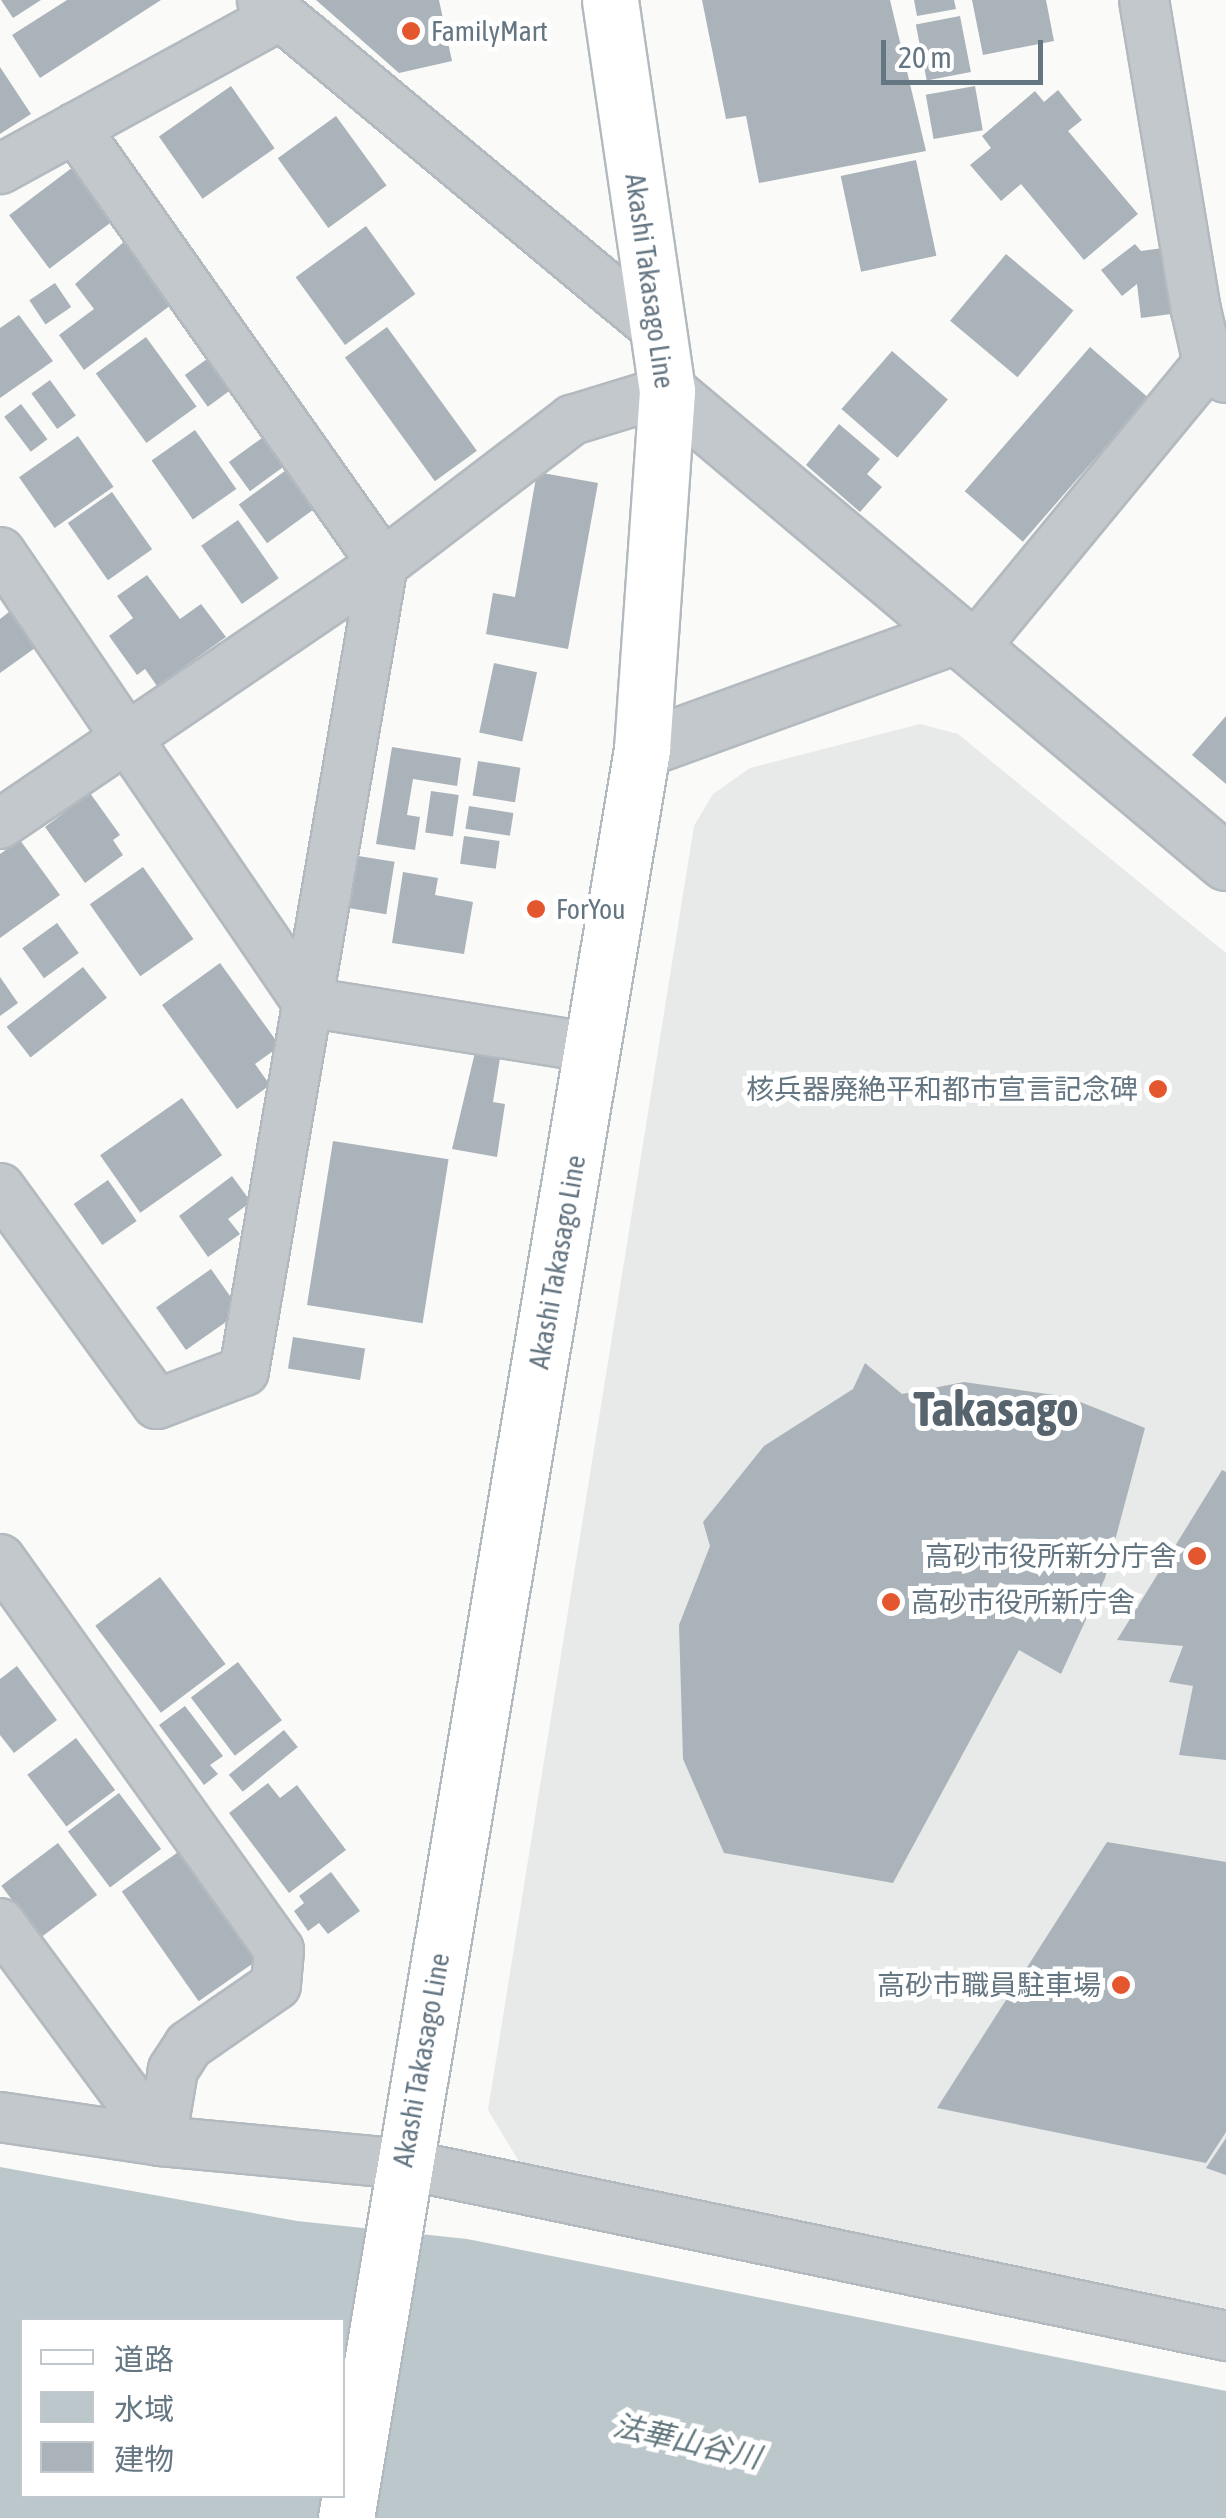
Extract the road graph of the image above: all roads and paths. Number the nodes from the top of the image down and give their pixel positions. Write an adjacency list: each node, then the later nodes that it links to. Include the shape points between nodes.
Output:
1 (610, 0): 6 (main road, Akashi Takasago Line)
2 (1144, 0): 7 (street)
3 (271, 8): 4 (street); 6 (street)
4 (75, 128): 5 (street); 10 (street)
5 (0, 169)
6 (657, 329): 8 (main road, Akashi Takasago Line)
7 (1217, 371): 11 (street)
8 (667, 391): 10 (street, via 572,420); 11 (street); 13 (main road, Akashi Takasago Line)
9 (0, 552): 12 (street)
10 (382, 564): 12 (street); 16 (street)
11 (962, 643): 13 (street); 15 (street)
12 (128, 737): 14 (street); 16 (street)
13 (642, 748): 17 (main road, Akashi Takasago Line)
14 (0, 824)
15 (1226, 862)
16 (307, 1002): 17 (street); 18 (street, via 244,1371 157,1404)
17 (593, 1048): 23 (main road, Akashi Takasago Line)
18 (0, 1188)
19 (0, 1558): 22 (street, via 279,1950 276,1985 188,2045 172,2070)
20 (0, 1923): 22 (street)
21 (0, 2117): 22 (street)
22 (161, 2142): 23 (street)
23 (399, 2188): 24 (street); 25 (main road, Akashi Takasago Line)
24 (1226, 2336)
25 (346, 2518)

